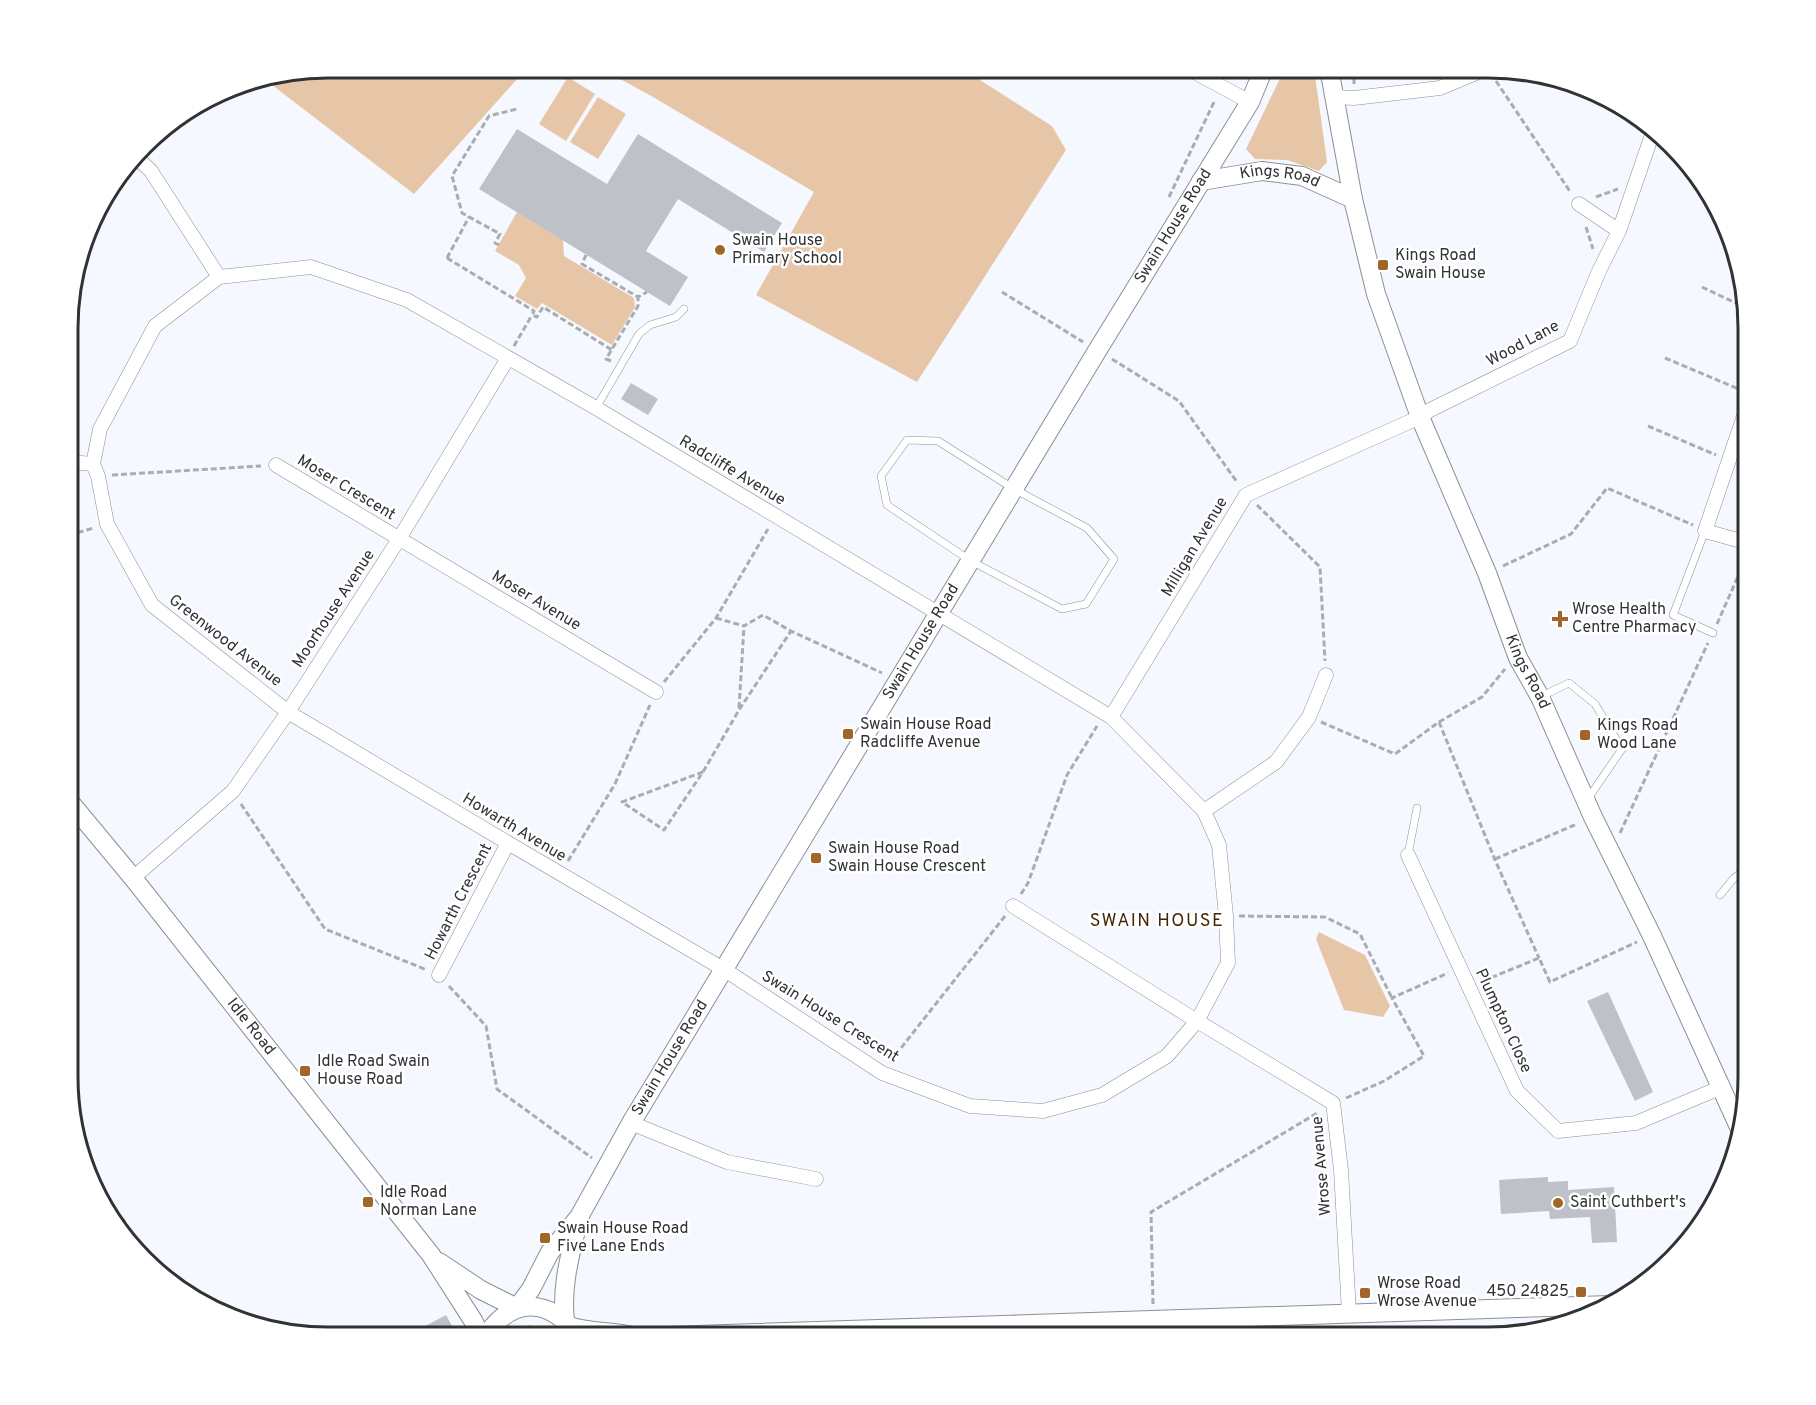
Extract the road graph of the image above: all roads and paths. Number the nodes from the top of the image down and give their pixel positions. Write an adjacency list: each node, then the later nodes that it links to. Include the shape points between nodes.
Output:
1 (1206, 78): 9 (street)
2 (1260, 78): 9 (street, Swain House Road)
3 (1331, 78): 7 (street, Kings Road)
4 (1354, 78): 8 (path)
5 (1464, 78): 8 (street, via 1440,88)
6 (1495, 78): 15 (path)
7 (1334, 97): 8 (street); 14 (street, Kings Road)
8 (1354, 98)
9 (1250, 102): 13 (street, Swain House Road)
10 (517, 109): 16 (path, via 489,116 452,176 462,213)
11 (1651, 138): 17 (street, Wood Lane)
12 (141, 162): 20 (street, via 151,171)
13 (1201, 181): 14 (street, Kings Road, via 1262,171 1302,176); 30 (street, Swain House Road)
14 (1353, 199): 35 (street, Kings Road, via 1376,294)
15 (1579, 204): 17 (street)
16 (470, 217): 18 (path, via 500,234 495,243); 27 (path, via 446,258 534,311)
17 (1619, 231): 35 (street, Wood Lane, via 1570,341)
18 (499, 245)
19 (586, 255): 24 (path, via 582,264)
20 (219, 277): 29 (street, via 311,267 407,300); 41 (street, Greenwood Avenue, via 155,326 100,429)
21 (1702, 287): 25 (path)
22 (647, 292): 24 (path)
23 (1002, 292): 30 (path)
24 (638, 297): 28 (path, via 638,306)
25 (1737, 303)
26 (684, 309): 32 (lane, via 676,317 650,325 639,334)
27 (532, 315): 28 (path, via 537,318 543,307); 29 (path)
28 (612, 350): 32 (path, via 606,359)
29 (507, 351): 34 (street, Radcliffe Avenue); 46 (street, Moorhouse Avenue)
30 (1097, 351): 42 (street, Swain House Road)
31 (1665, 358): 33 (path)
32 (621, 366): 34 (lane)
33 (1738, 389)
34 (596, 408): 51 (street, Radcliffe Avenue)
35 (1420, 417): 49 (street, Kings Road); 63 (street, Milligan Avenue, via 1246,495)
36 (1648, 426): 38 (path)
37 (1738, 432): 38 (street)
38 (1728, 460): 44 (street)
39 (78, 465): 41 (street)
40 (276, 465): 41 (path); 46 (street, Moser Crescent)
41 (96, 470): 43 (street, Greenwood Avenue)
42 (1014, 489): 48 (street, Swain House Road); 48 (lane, via 938,441 907,440 881,476 887,505); 48 (lane, via 1087,528 1114,559 1086,604 1062,609)
43 (107, 524): 45 (path); 62 (street, Greenwood Avenue, via 152,605)
44 (1706, 531): 47 (street); 49 (path, via 1607,488 1571,534); 55 (lane, via 1673,615)
45 (78, 532)
46 (399, 538): 59 (street, Moser Avenue); 62 (street, Moorhouse Avenue)
47 (1738, 540)
48 (971, 561): 51 (street, Swain House Road)
49 (1487, 573): 56 (street, Kings Road)
50 (1738, 575): 55 (path)
51 (939, 613): 58 (street, Swain House Road); 63 (street, Swain House Crescent)
52 (716, 618): 53 (path)
53 (744, 626): 54 (path, via 763,615); 61 (path)
54 (791, 631): 58 (path); 61 (path)
55 (1713, 633): 72 (path)
56 (1518, 658): 60 (street, Kings Road); 65 (path, via 1482,697)
57 (1326, 675): 64 (street)
58 (898, 681): 84 (street, Swain House Road)
59 (656, 692)
60 (1540, 697): 69 (street, Kings Road); 69 (lane, via 1569,683 1595,704 1622,748)
61 (739, 710): 66 (path)
62 (288, 712): 67 (street, Moorhouse Avenue); 73 (street, Howarth Avenue)
63 (1111, 717): 70 (street, Swain House Crescent)
64 (1309, 717): 65 (path, via 1395,754); 70 (street, via 1276,762)
65 (1439, 722): 75 (path)
66 (702, 772): 66 (path, via 664,830 622,802 692,776)
67 (233, 791): 77 (street, Moorhouse Avenue); 85 (path, via 325,929)
68 (1417, 808): 74 (lane)
69 (1589, 810): 75 (path); 81 (street, Kings Road)
70 (1204, 811): 80 (street, Swain House Crescent, via 1219,845)
71 (78, 812): 77 (street, Idle Road)
72 (1618, 838)
73 (508, 843): 84 (street, Howarth Avenue); 85 (street, Howarth Crescent)
74 (1408, 855): 83 (street, Plumpton Close)
75 (1495, 860): 82 (path)
76 (1738, 875): 78 (lane)
77 (133, 878): 96 (street, Idle Road)
78 (1720, 895)
79 (1013, 906): 88 (street, Wrose Avenue)
80 (1226, 916): 87 (path, via 1325,917 1360,934); 88 (street, Swain House Crescent, via 1228,963)
81 (1652, 936): 82 (path, via 1550,982); 89 (street, Kings Road)
82 (1539, 958): 86 (path)
83 (1460, 967): 86 (street, Plumpton Close); 87 (path)
84 (725, 970): 88 (street, Swain House Crescent, via 882,1073 970,1106 1043,1112 1102,1095 1167,1056); 92 (street, Swain House Road)
85 (439, 975): 93 (path, via 486,1026 497,1089)
86 (1468, 987): 89 (street, Plumpton Close, via 1517,1091 1558,1131 1636,1122)
87 (1392, 998): 90 (path, via 1424,1056 1384,1081)
88 (1197, 1021): 90 (street, Wrose Avenue)
89 (1722, 1087): 91 (street, Kings Road)
90 (1333, 1103): 99 (street, Wrose Avenue); 101 (path, via 1151,1212)
91 (1735, 1117)
92 (631, 1123): 93 (street, Swain House Road); 94 (street, via 727,1162)
93 (606, 1168): 95 (street, Swain House Road)
94 (816, 1179)
95 (579, 1217): 97 (street, Swain House Road, via 550,1252); 105 (street, Swain House Road, via 563,1298)
96 (431, 1255): 97 (street, Idle Road, via 481,1290); 102 (street, Idle Road)
97 (517, 1308): 103 (street, Swain House Road); 104 (street, via 538,1307 557,1314)
98 (1579, 1310): 99 (street)
99 (1349, 1313): 100 (street)
100 (1244, 1316): 101 (street); 107 (street)
101 (1154, 1319): 106 (street)
102 (476, 1327)
103 (492, 1327)
104 (571, 1327)
105 (572, 1327)
106 (1014, 1327)
107 (1245, 1327)

